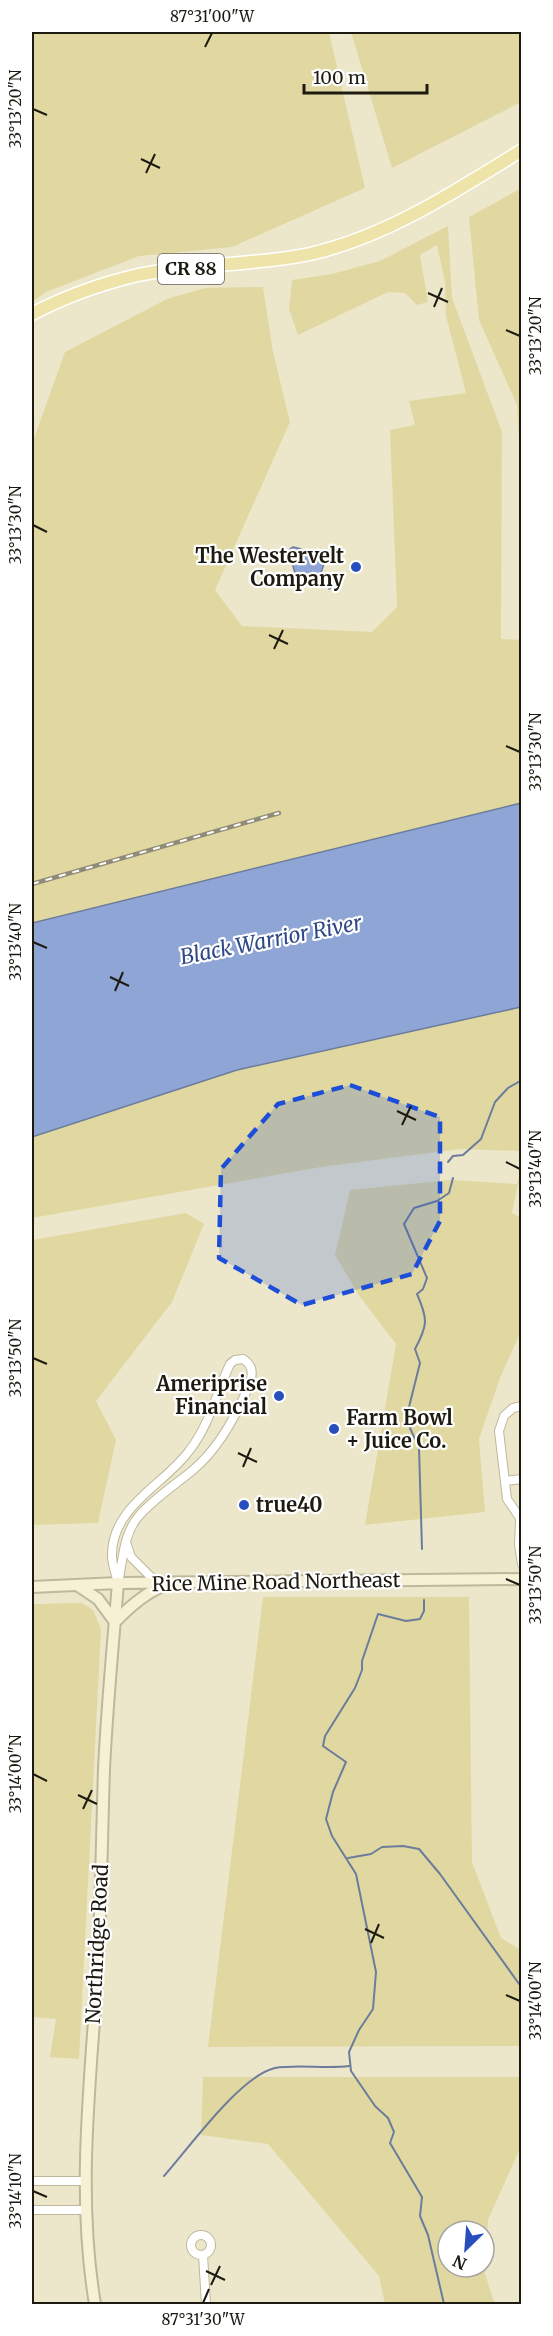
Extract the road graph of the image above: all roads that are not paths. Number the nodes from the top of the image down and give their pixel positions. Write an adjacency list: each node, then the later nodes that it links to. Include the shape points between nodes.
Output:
1 (522, 150): 2 (main road, CR 88, via 413,214 335,248 273,260 140,275 83,290)
2 (32, 314)
3 (522, 1406): 5 (street, via 504,1416 499,1431)
4 (522, 1479): 5 (street)
5 (506, 1481): 6 (street, via 507,1499)
6 (521, 1518): 8 (street)
7 (126, 1541): 10 (street); 10 (street, via 138,1517 196,1467 225,1432 251,1379 248,1362 243,1359 230,1364 213,1410 189,1451 128,1510 114,1540 112,1557); 11 (street, via 131,1557)
8 (522, 1564)
9 (522, 1580): 12 (main road, Rice Mine Road Northeast)
10 (118, 1583): 11 (main road, Rice Mine Road Northeast); 13 (main road, Rice Mine Road Northeast); 15 (main road, Northridge Road)
11 (157, 1583): 12 (main road, Rice Mine Road Northeast)
12 (169, 1583): 15 (main road, via 131,1605)
13 (77, 1585): 14 (main road, Rice Mine Road Northeast); 15 (main road, via 98,1599)
14 (32, 1587)
15 (115, 1622): 17 (main road, Northridge Road, via 104,1768)
16 (32, 2181): 17 (street)
17 (86, 2181): 19 (main road, Northridge Road)
18 (32, 2210): 19 (street)
19 (86, 2210): 21 (main road, Northridge Road)
20 (203, 2255): 22 (street)
21 (95, 2304)
22 (206, 2304)

